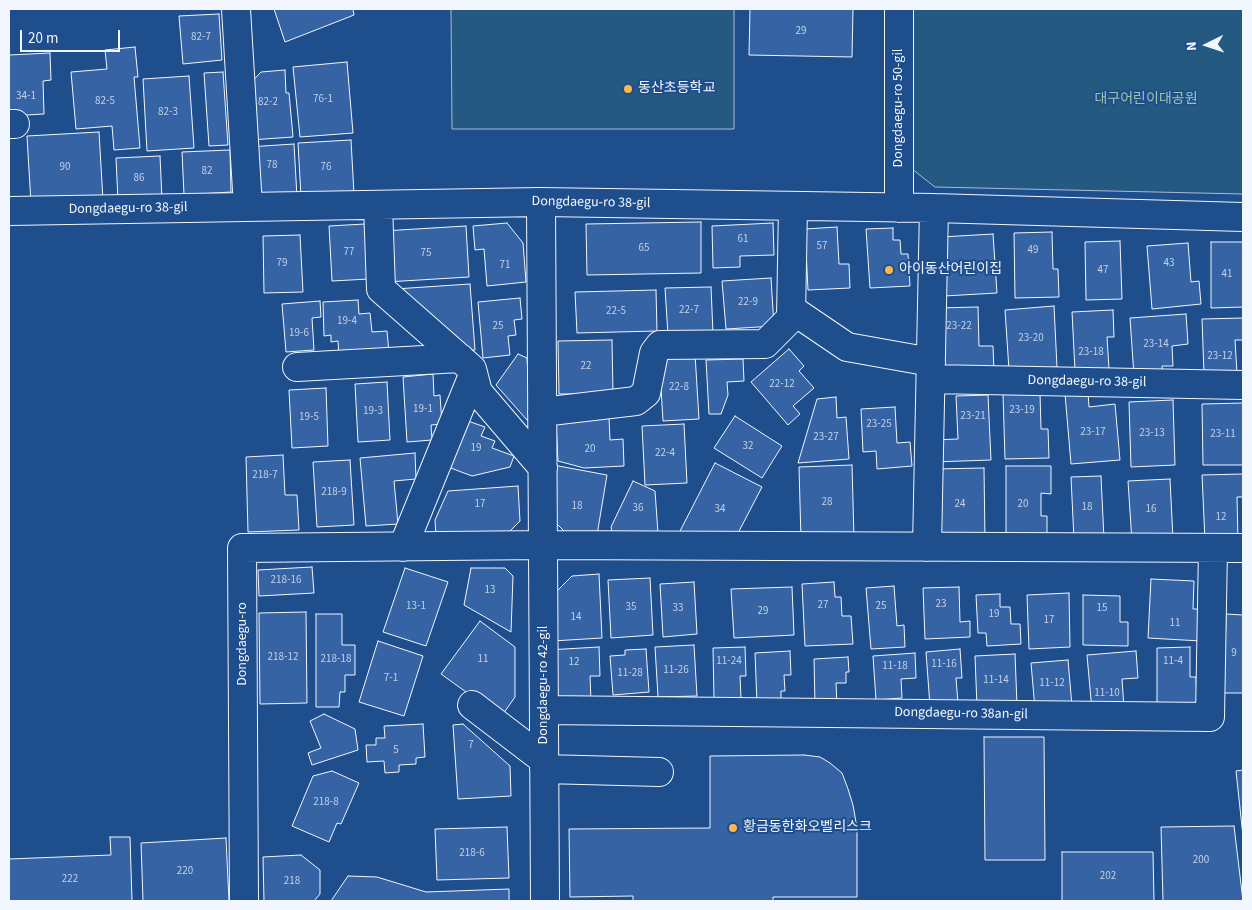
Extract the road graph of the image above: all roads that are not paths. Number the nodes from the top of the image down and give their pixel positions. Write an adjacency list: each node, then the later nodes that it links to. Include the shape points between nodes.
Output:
1 (236, 9): 6 (street)
2 (899, 9): 7 (street, Dongdaegu-ro 50-gil)
3 (542, 202): 4 (street, Dongdaegu-ro 38-gil); 5 (street, Dongdaegu-ro 38-gil); 16 (street, Dongdaegu-ro 42-gil)
4 (378, 205): 6 (street, Dongdaegu-ro 38-gil); 13 (street, via 381,290)
5 (793, 206): 7 (street, Dongdaegu-ro 38-gil); 11 (street)
6 (248, 207): 9 (street, Dongdaegu-ro 38-gil)
7 (900, 208): 8 (street, Dongdaegu-ro 38-gil)
8 (934, 208): 10 (street, Dongdaegu-ro 38-gil); 14 (street)
9 (9, 211)
10 (1243, 216)
11 (792, 309): 14 (street, Dongdaegu-ro 38-gil, via 847,347); 16 (street, via 792,318 764,344 660,345 654,353 646,393 636,401)
12 (297, 367): 13 (street)
13 (467, 367): 17 (street, via 478,392); 19 (street)
14 (931, 370): 15 (street, Dongdaegu-ro 38-gil); 20 (street)
15 (1243, 385)
16 (542, 412): 17 (street, Dongdaegu-ro 42-gil)
17 (543, 468): 18 (street, Dongdaegu-ro 42-gil)
18 (543, 545): 19 (street, Dongdaegu-ro); 20 (street); 24 (street, Dongdaegu-ro 42-gil)
19 (403, 547): 27 (street, Dongdaegu-ro, via 242,548)
20 (927, 547): 21 (street)
21 (1213, 548): 22 (street); 24 (street, Dongdaegu-ro 38an-gil, via 1210,717)
22 (1243, 548)
23 (472, 705): 25 (street)
24 (544, 710): 25 (street, Dongdaegu-ro 42-gil)
25 (544, 765): 26 (street); 28 (street, Dongdaegu-ro 42-gil)
26 (659, 772)
27 (244, 901)
28 (545, 901)

